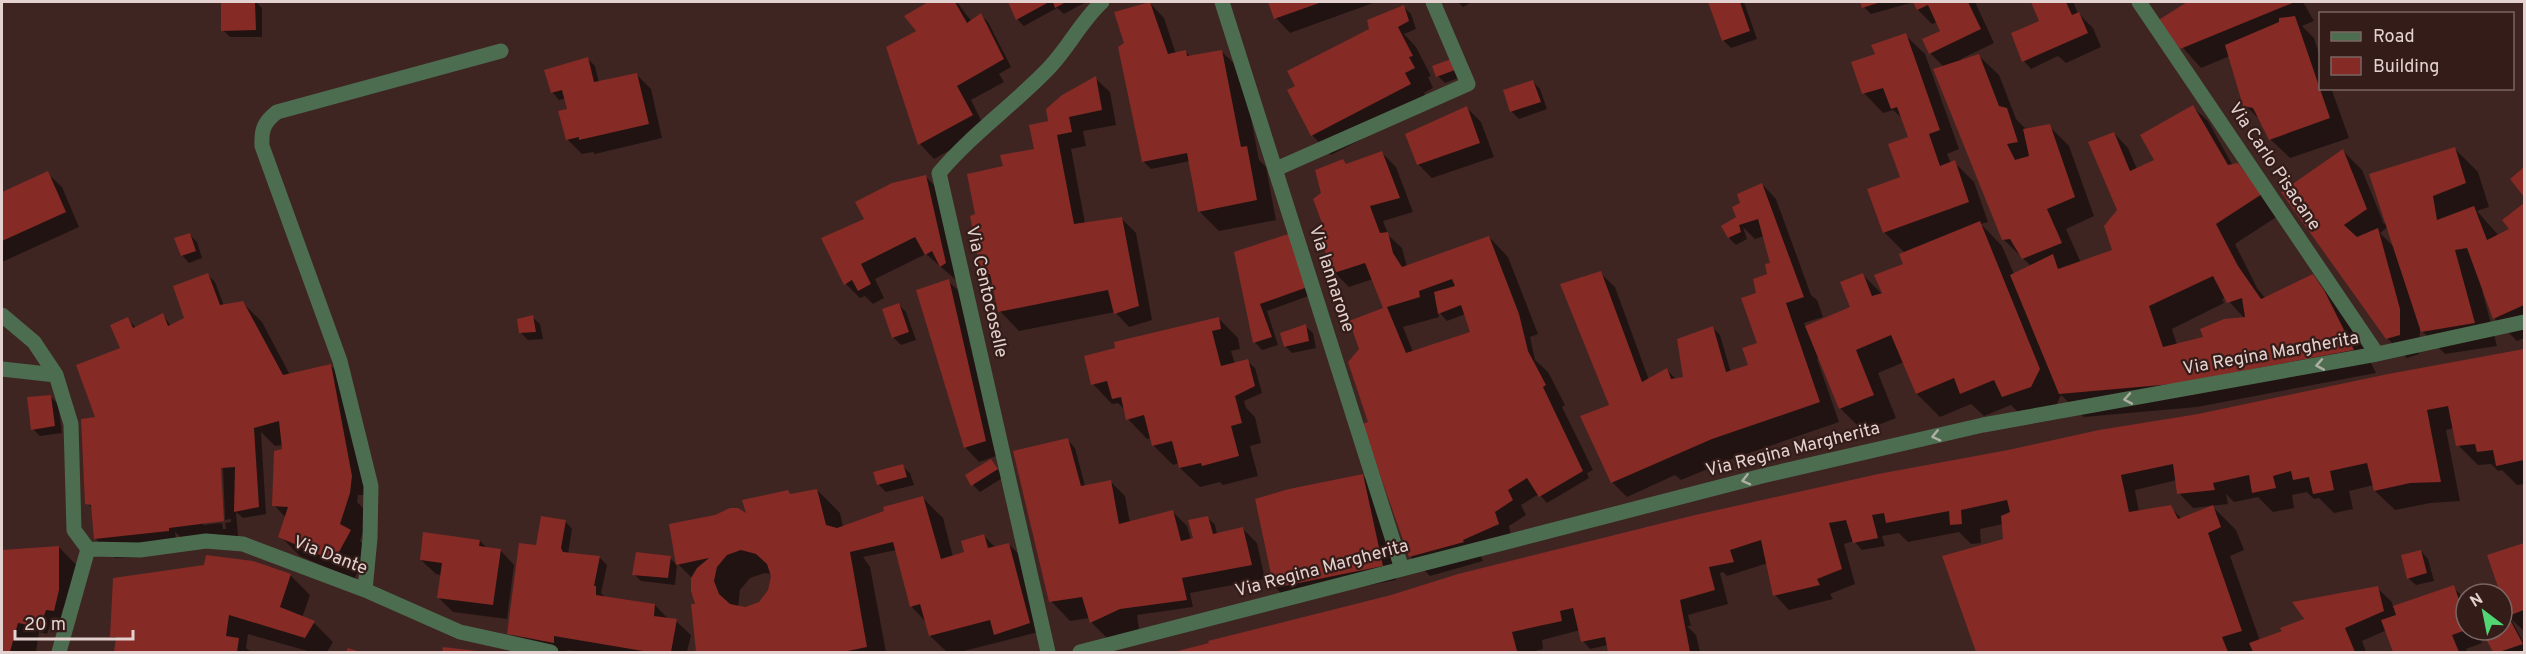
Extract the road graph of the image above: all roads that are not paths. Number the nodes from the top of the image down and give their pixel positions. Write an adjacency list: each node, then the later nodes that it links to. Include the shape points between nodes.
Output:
1 (1102, 2): 17 (street, Via Centocoselle, via 1057,60 957,151 939,174)
2 (1222, 2): 6 (street, Via Iannarone)
3 (1433, 2): 6 (street, via 1468,84)
4 (2139, 2): 9 (street, Via Carlo Pisacane)
5 (501, 51): 14 (street, via 277,112 261,132 262,146 340,361 371,486)
6 (1276, 170): 13 (street, Via Iannarone)
7 (2, 315): 11 (street, via 34,342)
8 (2524, 322): 9 (street, Via Regina Margherita)
9 (2377, 354): 13 (street, Via Regina Margherita, one-way to 13, via 1983,425 1762,476)
10 (2, 369): 11 (street)
11 (56, 375): 12 (street, via 71,424 74,530)
12 (88, 549): 14 (street, Via Dante, via 140,550 206,541 243,544); 15 (street)
13 (1402, 569): 18 (street, Via Regina Margherita)
14 (365, 590): 16 (street, Via Dante, via 460,632)
15 (59, 652)
16 (550, 652)
17 (1048, 652)
18 (1080, 652)

